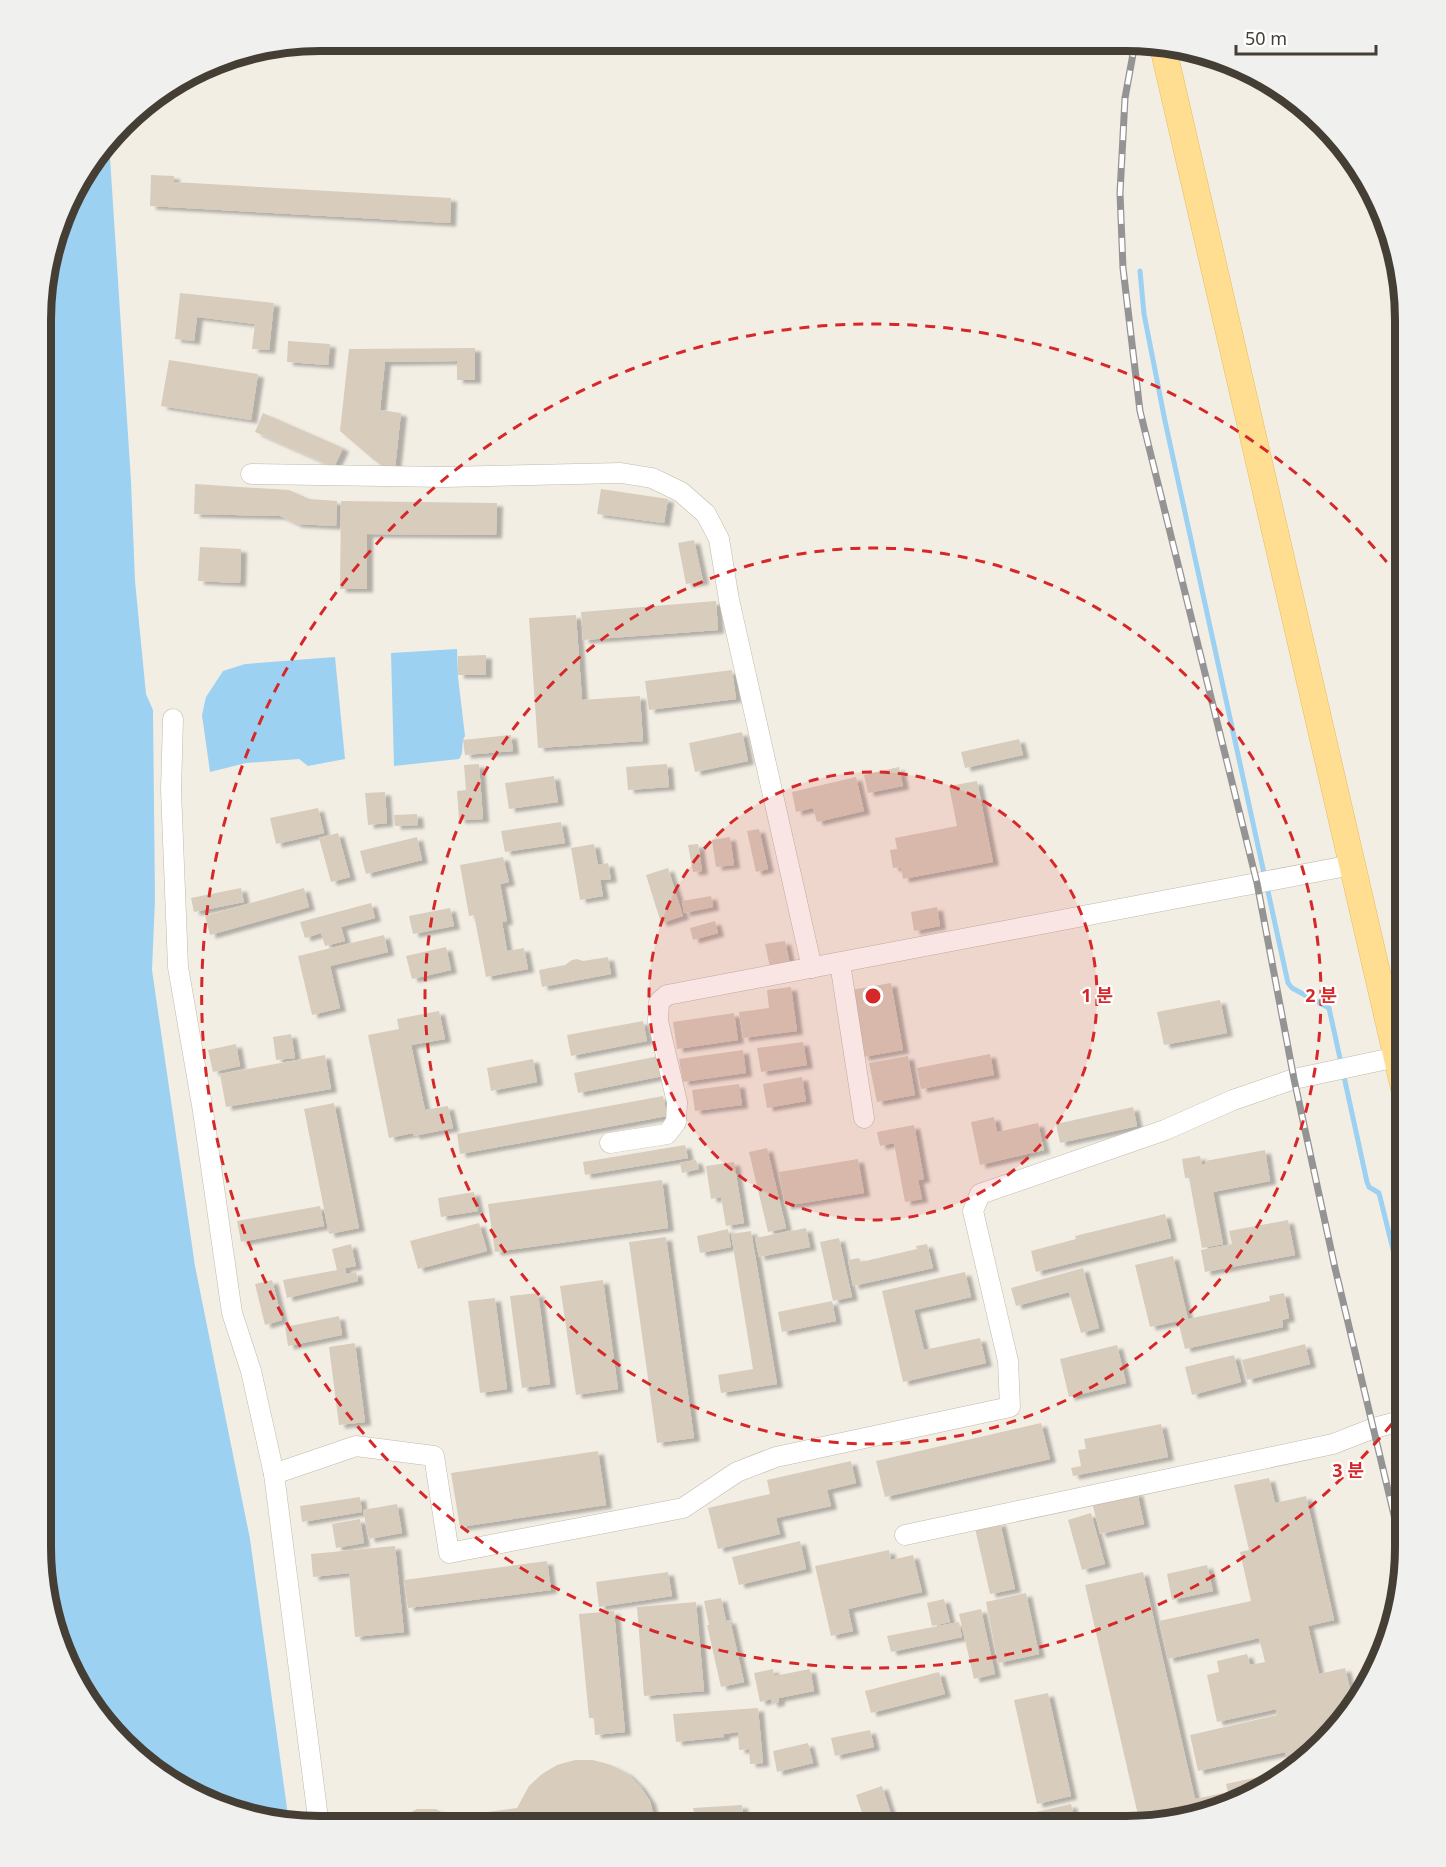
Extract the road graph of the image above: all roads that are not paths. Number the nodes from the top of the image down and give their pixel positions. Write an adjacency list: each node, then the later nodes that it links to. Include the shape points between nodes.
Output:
1 (1164, 54): 4 (main road)
2 (251, 474): 6 (street, via 445,477 621,473 652,478 681,492 706,514 719,539 729,600)
3 (173, 719): 12 (street, via 171,790 178,967 232,1313 251,1371)
4 (1352, 865): 5 (street); 7 (main road)
5 (840, 963): 6 (street); 9 (street)
6 (812, 968): 10 (street, via 667,995 659,1002 658,1021 677,1102 676,1122 667,1134)
7 (1395, 1048)
8 (1395, 1057): 12 (street, via 1294,1079 1165,1130 980,1194 972,1211 1008,1361 1010,1407 776,1457 737,1472 683,1508 449,1553 434,1456 356,1446)
9 (864, 1118)
10 (610, 1143)
11 (1395, 1423): 13 (street, via 1333,1444)
12 (274, 1474): 14 (street)
13 (905, 1535)
14 (318, 1816)

